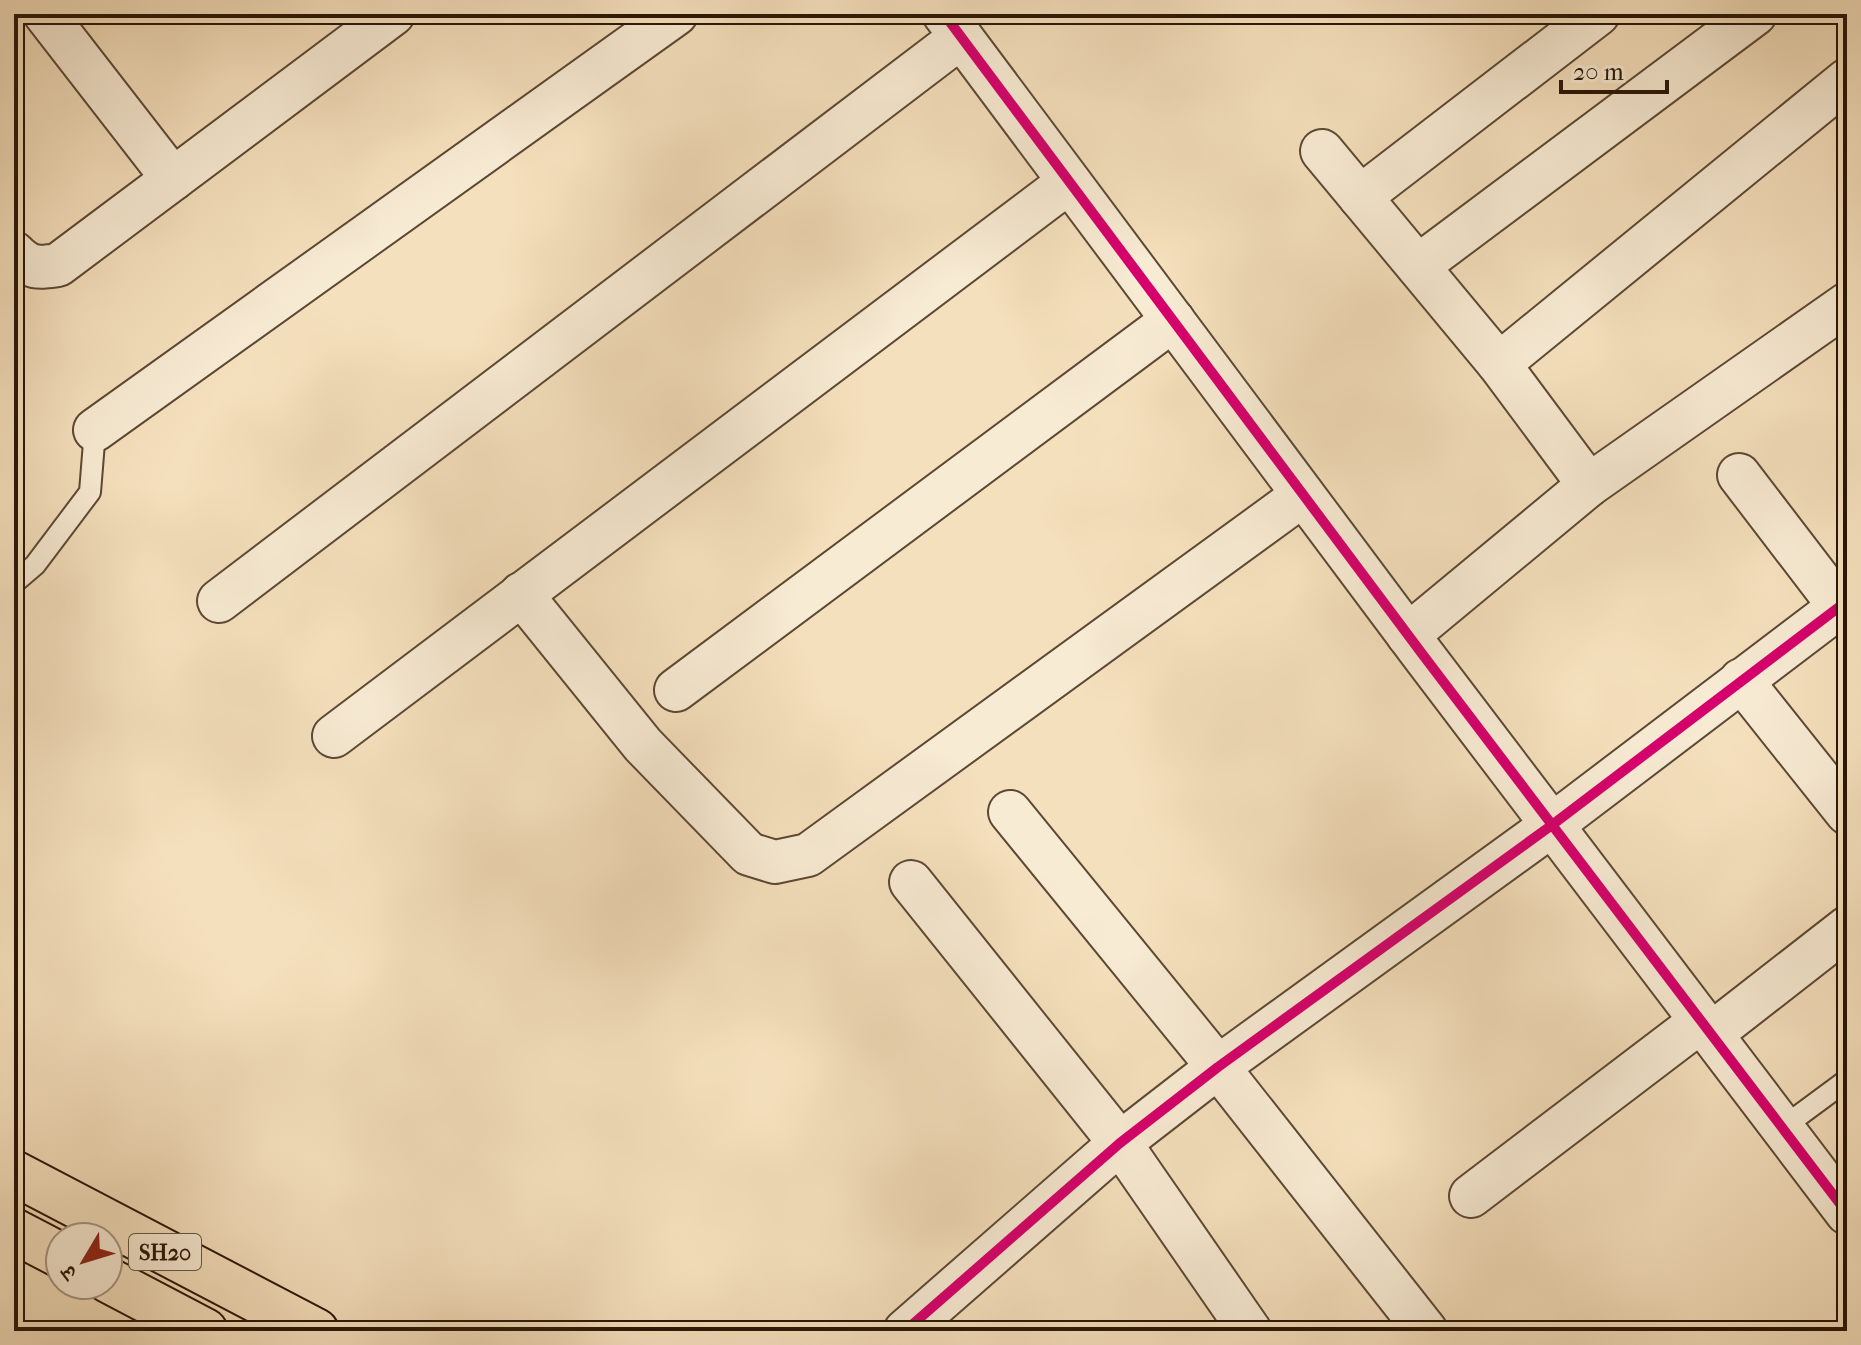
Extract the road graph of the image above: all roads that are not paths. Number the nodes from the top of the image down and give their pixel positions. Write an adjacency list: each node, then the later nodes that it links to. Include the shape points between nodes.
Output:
1 (45, 14): 9 (street)
2 (393, 14): 9 (street)
3 (676, 14): 17 (street)
4 (1598, 14): 11 (street)
5 (1755, 14): 13 (street)
6 (952, 26): 10 (street); 23 (street)
7 (1847, 80): 16 (street)
8 (1322, 151): 11 (street)
9 (173, 179): 12 (street, via 58,265 38,268)
10 (1069, 182): 15 (street); 22 (street)
11 (1360, 197): 13 (street)
12 (14, 253)
13 (1418, 266): 16 (street)
14 (1847, 305): 19 (street)
15 (1173, 320): 20 (street); 27 (street)
16 (1499, 364): 19 (street)
17 (95, 430): 21 (lane, via 90,492 35,565)
18 (1739, 475): 24 (street)
19 (1589, 485): 25 (street)
20 (1303, 495): 22 (street, via 808,855 775,862 749,854 643,745); 25 (street)
21 (14, 583)
22 (521, 594): 28 (street)
23 (219, 601)
24 (1843, 604): 26 (street)
25 (1408, 635): 31 (street)
26 (1741, 680): 30 (street); 31 (street)
27 (676, 690)
28 (334, 736)
29 (1010, 812): 35 (street)
30 (1847, 813)
31 (1552, 825): 34 (street); 35 (street)
32 (911, 882): 38 (street)
33 (1847, 928): 34 (street)
34 (1706, 1028): 37 (street); 40 (street)
35 (1218, 1067): 38 (street); 49 (street)
36 (1847, 1080): 37 (lane)
37 (1782, 1128): 41 (street)
38 (1120, 1143): 47 (street); 48 (street)
39 (14, 1173): 46 (main road, SH20)
40 (1471, 1196)
41 (1847, 1213)
42 (14, 1231): 43 (main road)
43 (44, 1247)
44 (124, 1288): 45 (main road, SH20)
45 (205, 1331)
46 (316, 1331)
47 (905, 1331)
48 (1250, 1331)
49 (1426, 1331)

